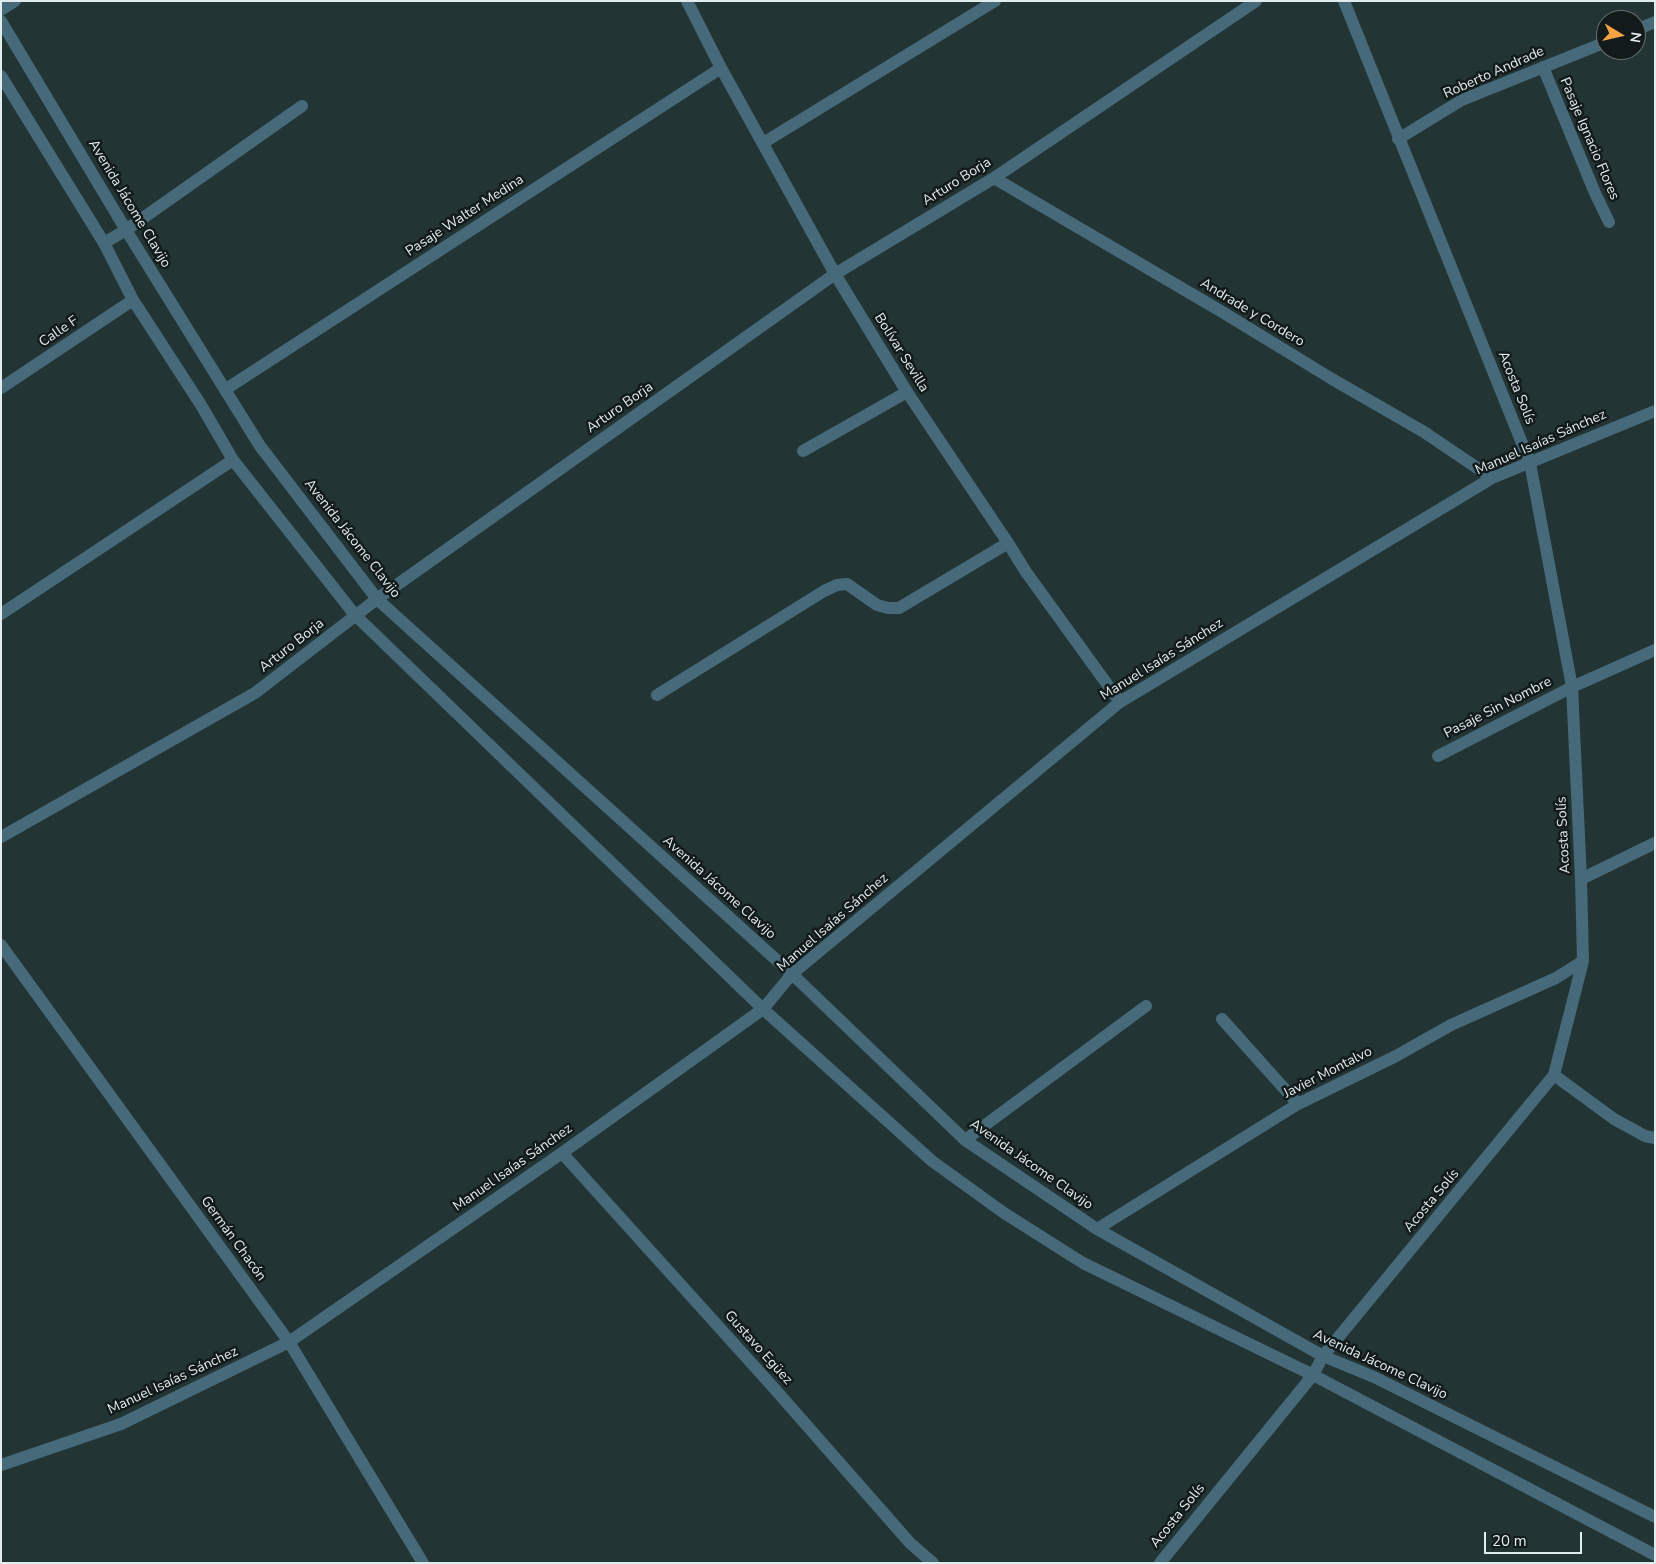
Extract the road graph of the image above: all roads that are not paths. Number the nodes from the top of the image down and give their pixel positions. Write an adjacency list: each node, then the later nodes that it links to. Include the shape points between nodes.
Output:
1 (15, 1): 6 (street)
2 (687, 1): 10 (street, Bolívar Sevilla)
3 (995, 1): 14 (street)
4 (1256, 1): 15 (street, Arturo Borja)
5 (1344, 1): 13 (street, Acosta Solís)
6 (1, 10)
7 (1, 20): 17 (street, Avenida Jácome Clavijo)
8 (1596, 46): 9 (street, Roberto Andrade)
9 (1543, 67): 13 (street, Roberto Andrade, via 1462,100); 16 (street, Pasaje Ignacio Flores)
10 (721, 68): 14 (street, Bolívar Sevilla); 22 (street, Pasaje Walter Medina)
11 (1, 76): 18 (street)
12 (302, 106): 17 (street)
13 (1398, 139): 27 (street, Acosta Solís)
14 (763, 143): 19 (street, Bolívar Sevilla)
15 (994, 178): 19 (street, Arturo Borja); 28 (street, Andrade y Cordero, via 1424,432)
16 (1609, 222)
17 (126, 230): 18 (street); 22 (street, Avenida Jácome Clavijo)
18 (104, 243): 20 (street)
19 (835, 274): 23 (street, Bolívar Sevilla); 30 (street, Arturo Borja)
20 (133, 300): 21 (street, Calle F); 26 (street)
21 (1, 388)
22 (226, 389): 30 (street, Avenida Jácome Clavijo, via 260,446)
23 (907, 392): 25 (street); 29 (street, Bolívar Sevilla)
24 (1655, 411): 27 (street, Manuel Isaías Sánchez)
25 (803, 451)
26 (234, 460): 31 (street); 32 (street)
27 (1530, 463): 28 (street, Manuel Isaías Sánchez); 34 (street, Acosta Solís)
28 (1492, 478): 36 (street, Manuel Isaías Sánchez)
29 (1008, 543): 35 (street, via 899,608 877,605 847,584 837,585); 36 (street, Bolívar Sevilla)
30 (377, 599): 32 (street, Arturo Borja); 43 (street, Avenida Jácome Clavijo)
31 (1, 614)
32 (355, 615): 38 (street, Arturo Borja, via 255,693); 45 (street)
33 (1655, 650): 34 (street, Pasaje Sin Nombre)
34 (1572, 687): 37 (street, Pasaje Sin Nombre); 40 (street, Acosta Solís)
35 (657, 695)
36 (1120, 702): 43 (street, Manuel Isaías Sánchez)
37 (1438, 756)
38 (1, 837)
39 (1655, 843): 40 (street)
40 (1581, 878): 42 (street, Acosta Solís)
41 (1, 945): 53 (street, Germán Chacón)
42 (1583, 961): 47 (street, Acosta Solís); 48 (street, Javier Montalvo, via 1556,978 1451,1025)
43 (792, 974): 45 (street, Manuel Isaías Sánchez); 50 (street, Avenida Jácome Clavijo)
44 (1146, 1006): 50 (street)
45 (763, 1009): 51 (street, Manuel Isaías Sánchez); 55 (street, via 932,1161 1004,1213 1084,1263)
46 (1222, 1019): 48 (street)
47 (1554, 1076): 49 (street, via 1614,1119); 54 (street, Acosta Solís)
48 (1298, 1104): 52 (street, Javier Montalvo)
49 (1655, 1138)
50 (964, 1140): 52 (street, Avenida Jácome Clavijo)
51 (562, 1153): 53 (street, Manuel Isaías Sánchez); 60 (street, Gustavo Egüez, via 910,1543)
52 (1097, 1229): 54 (street, Avenida Jácome Clavijo)
53 (289, 1342): 56 (street, Manuel Isaías Sánchez, via 121,1424); 59 (street, Germán Chacón)
54 (1323, 1356): 55 (street, Acosta Solís); 57 (street, Avenida Jácome Clavijo, via 1374,1377)
55 (1313, 1375): 58 (street); 61 (street, Acosta Solís)
56 (1, 1465)
57 (1655, 1516)
58 (1655, 1555): 62 (street)
59 (423, 1563)
60 (933, 1563)
61 (1160, 1563)
62 (1650, 1563)

